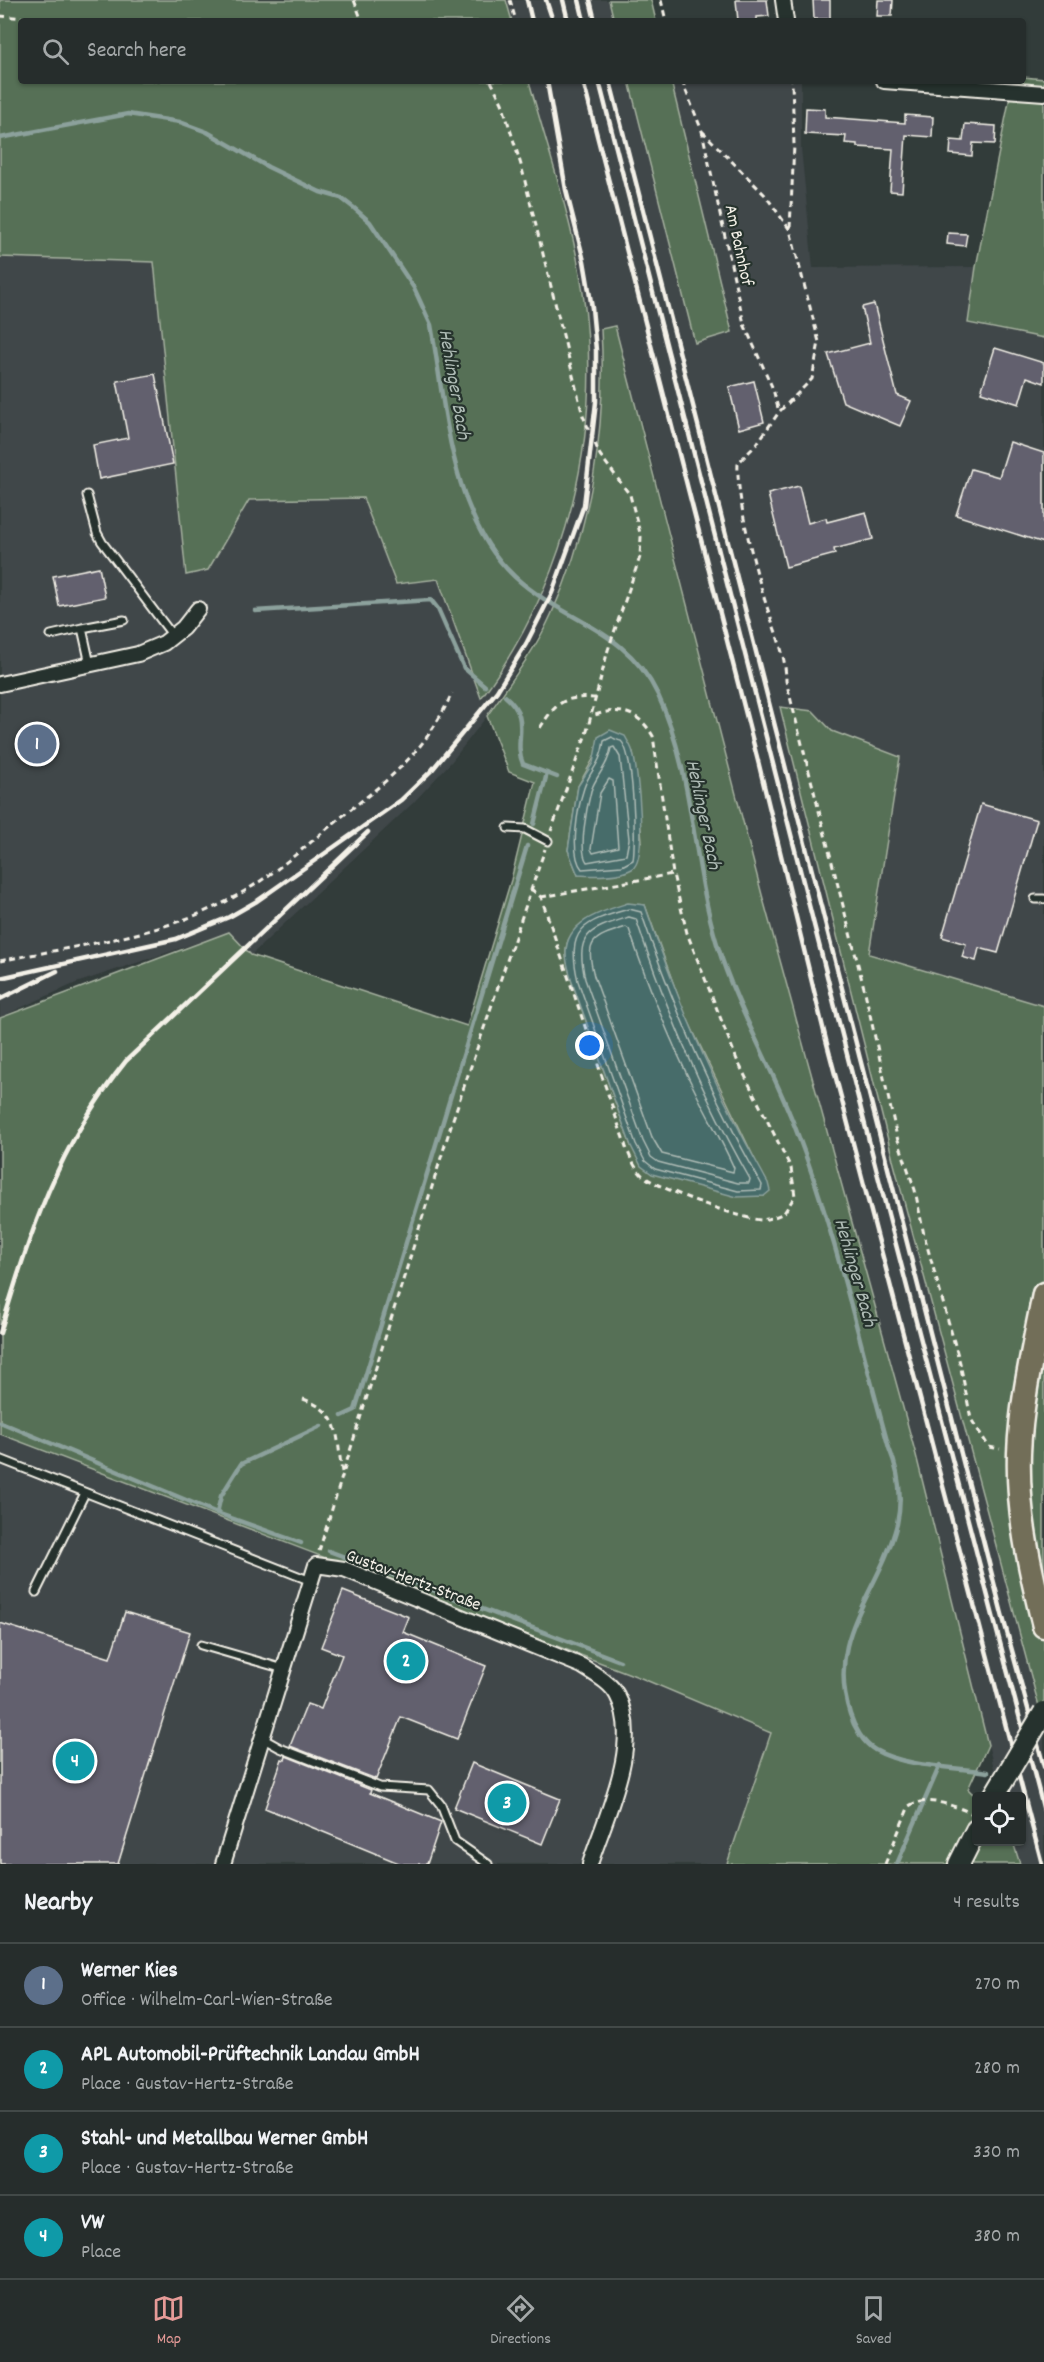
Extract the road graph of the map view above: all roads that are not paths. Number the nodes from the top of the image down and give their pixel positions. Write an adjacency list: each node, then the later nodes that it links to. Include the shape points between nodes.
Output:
1 (783, 0): 2 (street)
2 (786, 18)
3 (924, 84): 4 (street)
4 (1044, 93)
5 (87, 495): 10 (lane, via 102,542)
6 (198, 609): 10 (street)
7 (124, 620): 8 (lane)
8 (82, 628): 9 (lane); 11 (lane)
9 (51, 635)
10 (173, 636): 11 (street, via 138,654)
11 (90, 664): 12 (street)
12 (0, 684)
13 (508, 828): 14 (lane, via 525,829)
14 (548, 841)
15 (1035, 899): 16 (lane)
16 (1044, 899)
17 (1044, 1294): 22 (main road, via 1026,1387 1019,1453 1027,1550)
18 (0, 1459): 19 (lane)
19 (85, 1493): 20 (lane); 21 (lane)
20 (311, 1581): 24 (street); 31 (street, Gustav-Hertz-Straße, via 316,1565 344,1569 582,1666 603,1680 616,1694 625,1714 627,1737)
21 (36, 1592)
22 (1044, 1626)
23 (201, 1646): 24 (lane)
24 (284, 1669): 26 (street)
25 (1044, 1712): 27 (main road, bridge)
26 (262, 1738): 29 (street); 30 (lane, via 380,1788 429,1790 441,1805 455,1841)
27 (997, 1792)
28 (972, 1838): 32 (main road)
29 (223, 1864)
30 (488, 1864)
31 (590, 1864)
32 (959, 1864)

